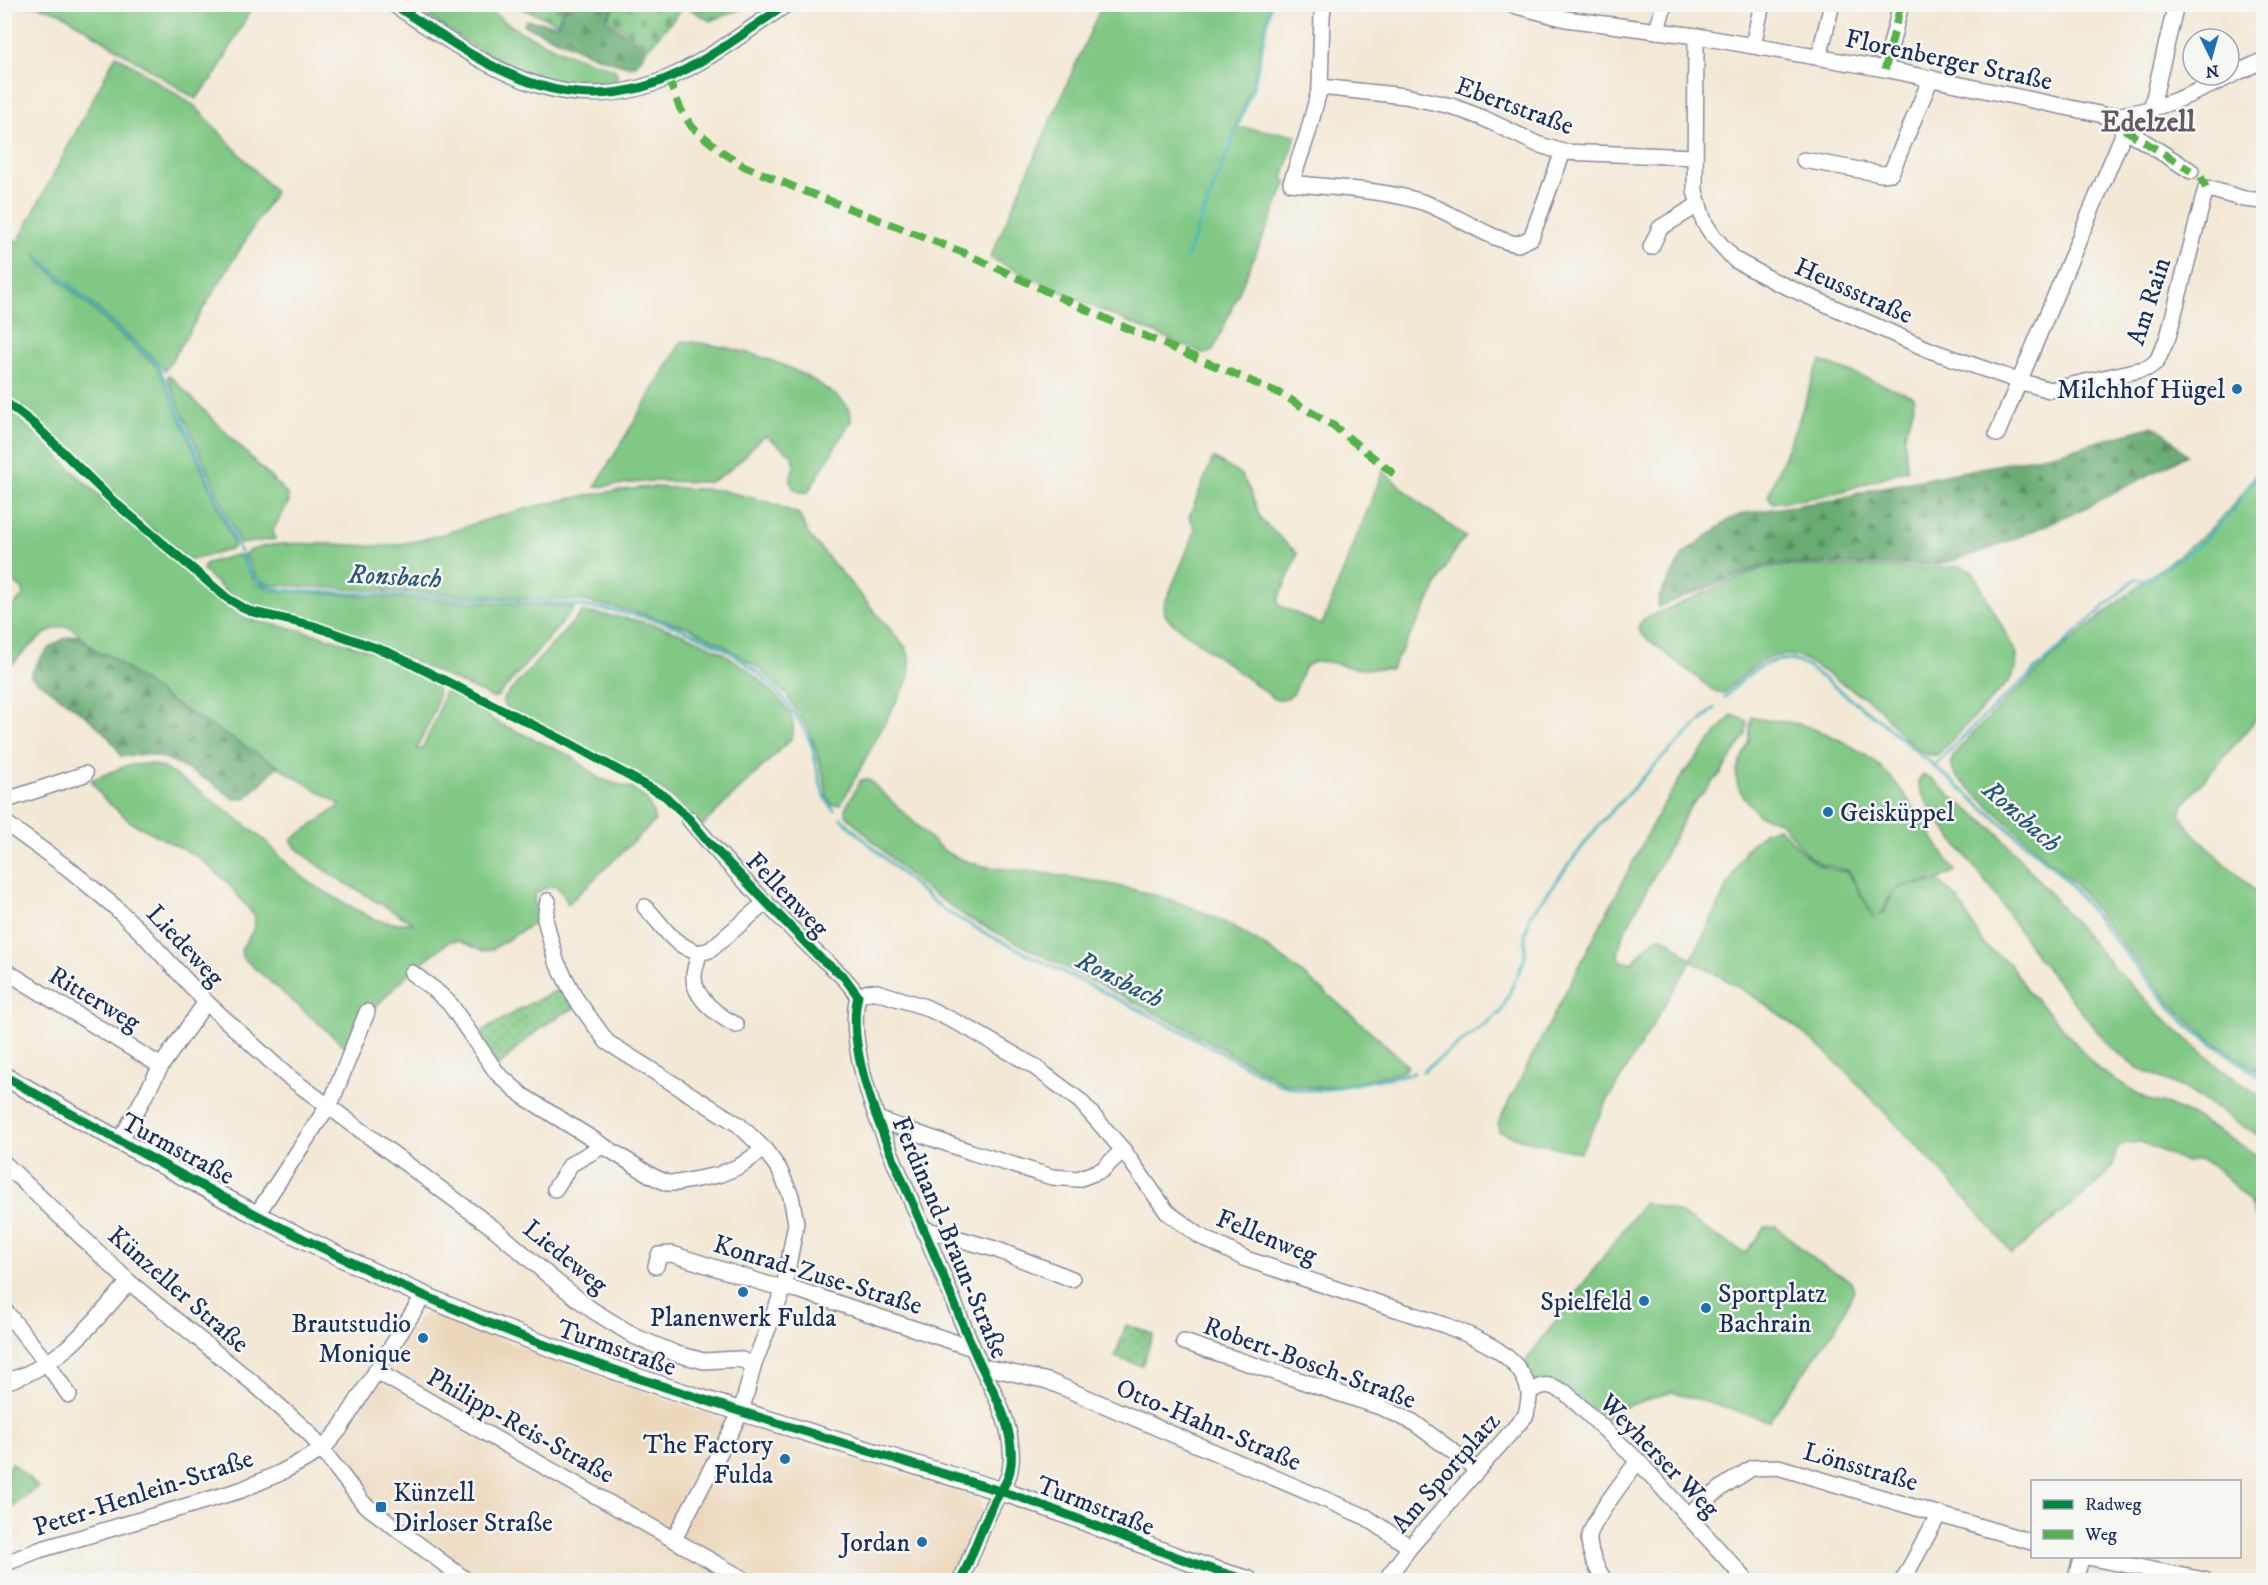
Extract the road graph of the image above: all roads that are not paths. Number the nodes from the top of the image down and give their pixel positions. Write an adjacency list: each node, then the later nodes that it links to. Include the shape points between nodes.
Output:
1 (393, 4): 2 (street, via 469,54 513,77 551,90 590,94 631,90 679,73)
2 (787, 4)
3 (1324, 4): 17 (street)
4 (1664, 4): 10 (street)
5 (1762, 4): 12 (street)
6 (1832, 4): 13 (street)
7 (1901, 4): 15 (street)
8 (2175, 4): 18 (street)
9 (1509, 5): 10 (street, Florenberger Straße, via 1566,19)
10 (1657, 31): 11 (street, Florenberger Straße)
11 (1696, 36): 12 (street, Florenberger Straße); 21 (street, Heussstraße)
12 (1753, 45): 13 (street, Florenberger Straße)
13 (1820, 57): 15 (street, Florenberger Straße)
14 (2264, 60): 18 (street, Florenberger Straße)
15 (1885, 69): 16 (street, Florenberger Straße)
16 (1930, 78): 19 (street, Florenberger Straße); 22 (street, via 1891,173)
17 (1320, 87): 20 (street, Ebertstraße, via 1405,96 1451,106); 20 (street, via 1291,183 1422,202 1512,243 1525,243 1531,238)
18 (2151, 110): 19 (street, Florenberger Straße)
19 (2124, 122): 23 (street); 27 (street)
20 (1563, 152): 21 (street, Ebertstraße)
21 (1694, 156): 25 (street, Heussstraße)
22 (1804, 160)
23 (2200, 179): 24 (street, via 2244,199); 27 (street, Am Rain, via 2168,337 2157,361 2127,374 2050,390)
24 (2264, 201)
25 (1698, 205): 26 (street, via 1660,228); 27 (street, Heussstraße, via 1704,222 1722,248 1754,272 1932,351)
26 (1651, 248)
27 (2019, 381): 28 (street)
28 (1997, 434)
29 (85, 774): 30 (street)
30 (4, 801)
31 (690, 819): 34 (street, Fellenweg)
32 (4, 822): 40 (street, Liedeweg, via 114,906)
33 (548, 901): 49 (street, via 545,919 556,960 576,999 607,1042 739,1125)
34 (766, 902): 36 (street, via 710,950); 39 (street, Fellenweg, via 844,977)
35 (645, 907): 36 (street, via 674,942)
36 (699, 953): 42 (street, via 693,978 698,993 718,1015)
37 (4, 970): 43 (street, Ritterweg)
38 (412, 973): 48 (street, via 450,1004 497,1073 523,1096)
39 (858, 996): 46 (street, Ferdinand-Braun-Straße, via 858,1049); 50 (street, Fellenweg, via 877,992 925,1007 1032,1065 1080,1101)
40 (206, 1002): 43 (street); 45 (street, Liedeweg, via 252,1046)
41 (367, 1012): 45 (street)
42 (736, 1025)
43 (161, 1066): 47 (street)
44 (4, 1076): 47 (main road, Turmstraße)
45 (328, 1107): 53 (street); 64 (street, Liedeweg, via 454,1197 592,1310 624,1330 654,1345 704,1361 738,1359)
46 (880, 1120): 50 (street, via 1052,1176 1078,1179 1102,1170); 54 (street, Ferdinand-Braun-Straße)
47 (120, 1141): 53 (main road, Turmstraße)
48 (603, 1146): 49 (street, via 667,1183 718,1175); 52 (street, via 571,1164)
49 (764, 1149): 58 (street, via 779,1169 791,1196 795,1222)
50 (1123, 1150): 68 (street, Fellenweg, via 1167,1212 1200,1236 1246,1259 1476,1338 1519,1370)
51 (4, 1163): 57 (street, Künzeller Straße)
52 (555, 1189)
53 (257, 1214): 59 (main road, Turmstraße)
54 (924, 1228): 56 (street, via 995,1249); 62 (street, Ferdinand-Braun-Straße)
55 (656, 1266): 58 (street, Konrad-Zuse-Straße, via 659,1255 672,1254)
56 (1072, 1279)
57 (129, 1282): 63 (street, via 74,1344); 71 (street, Künzeller Straße, via 258,1387)
58 (784, 1288): 62 (street, Konrad-Zuse-Straße); 64 (street)
59 (424, 1295): 66 (street, Peter-Henlein-Straße); 70 (main road, Turmstraße, via 536,1341)
60 (6, 1312): 63 (street)
61 (1184, 1342): 73 (street, Robert-Bosch-Straße, via 1383,1408 1413,1422)
62 (972, 1348): 65 (street, Ferdinand-Braun-Straße)
63 (46, 1362): 67 (street, via 23,1377); 69 (street)
64 (754, 1364): 70 (street)
65 (981, 1366): 74 (street, Ferdinand-Braun-Straße, via 1004,1417 1011,1449 1011,1464); 79 (street, Otto-Hahn-Straße, via 1048,1381 1366,1517)
66 (375, 1371): 71 (street, Peter-Henlein-Straße); 77 (street, Philipp-Reis-Straße)
67 (4, 1382)
68 (1529, 1391): 72 (street, Weyherser Weg, via 1545,1384 1566,1393); 73 (street, Am Sportplatz, via 1526,1415)
69 (69, 1395)
70 (741, 1412): 74 (main road, Turmstraße); 77 (street)
71 (322, 1450): 82 (street, Peter-Henlein-Straße, via 241,1490); 83 (street, Künzeller Straße, via 364,1504)
72 (1638, 1461): 76 (street, Weyherser Weg); 88 (street, via 1595,1521 1588,1539)
73 (1478, 1470): 79 (street, Am Sportplatz)
74 (1001, 1491): 85 (street, Ferdinand-Braun-Straße); 86 (main road, Turmstraße)
75 (1939, 1514): 76 (street, Lönsstraße, via 1778,1467 1752,1468); 78 (street, Lönsstraße); 90 (street)
76 (1687, 1516): 89 (street, Weyherser Weg)
77 (674, 1539): 84 (street, Philipp-Reis-Straße)
78 (2031, 1542)
79 (1410, 1547): 87 (street, Am Sportplatz)
80 (2082, 1558): 91 (street)
81 (2087, 1558): 92 (street)
82 (4, 1564)
83 (461, 1579)
84 (745, 1581)
85 (961, 1581)
86 (1248, 1581)
87 (1388, 1581)
88 (1604, 1581)
89 (1746, 1581)
90 (1903, 1581)
91 (2075, 1581)
92 (2204, 1581)

